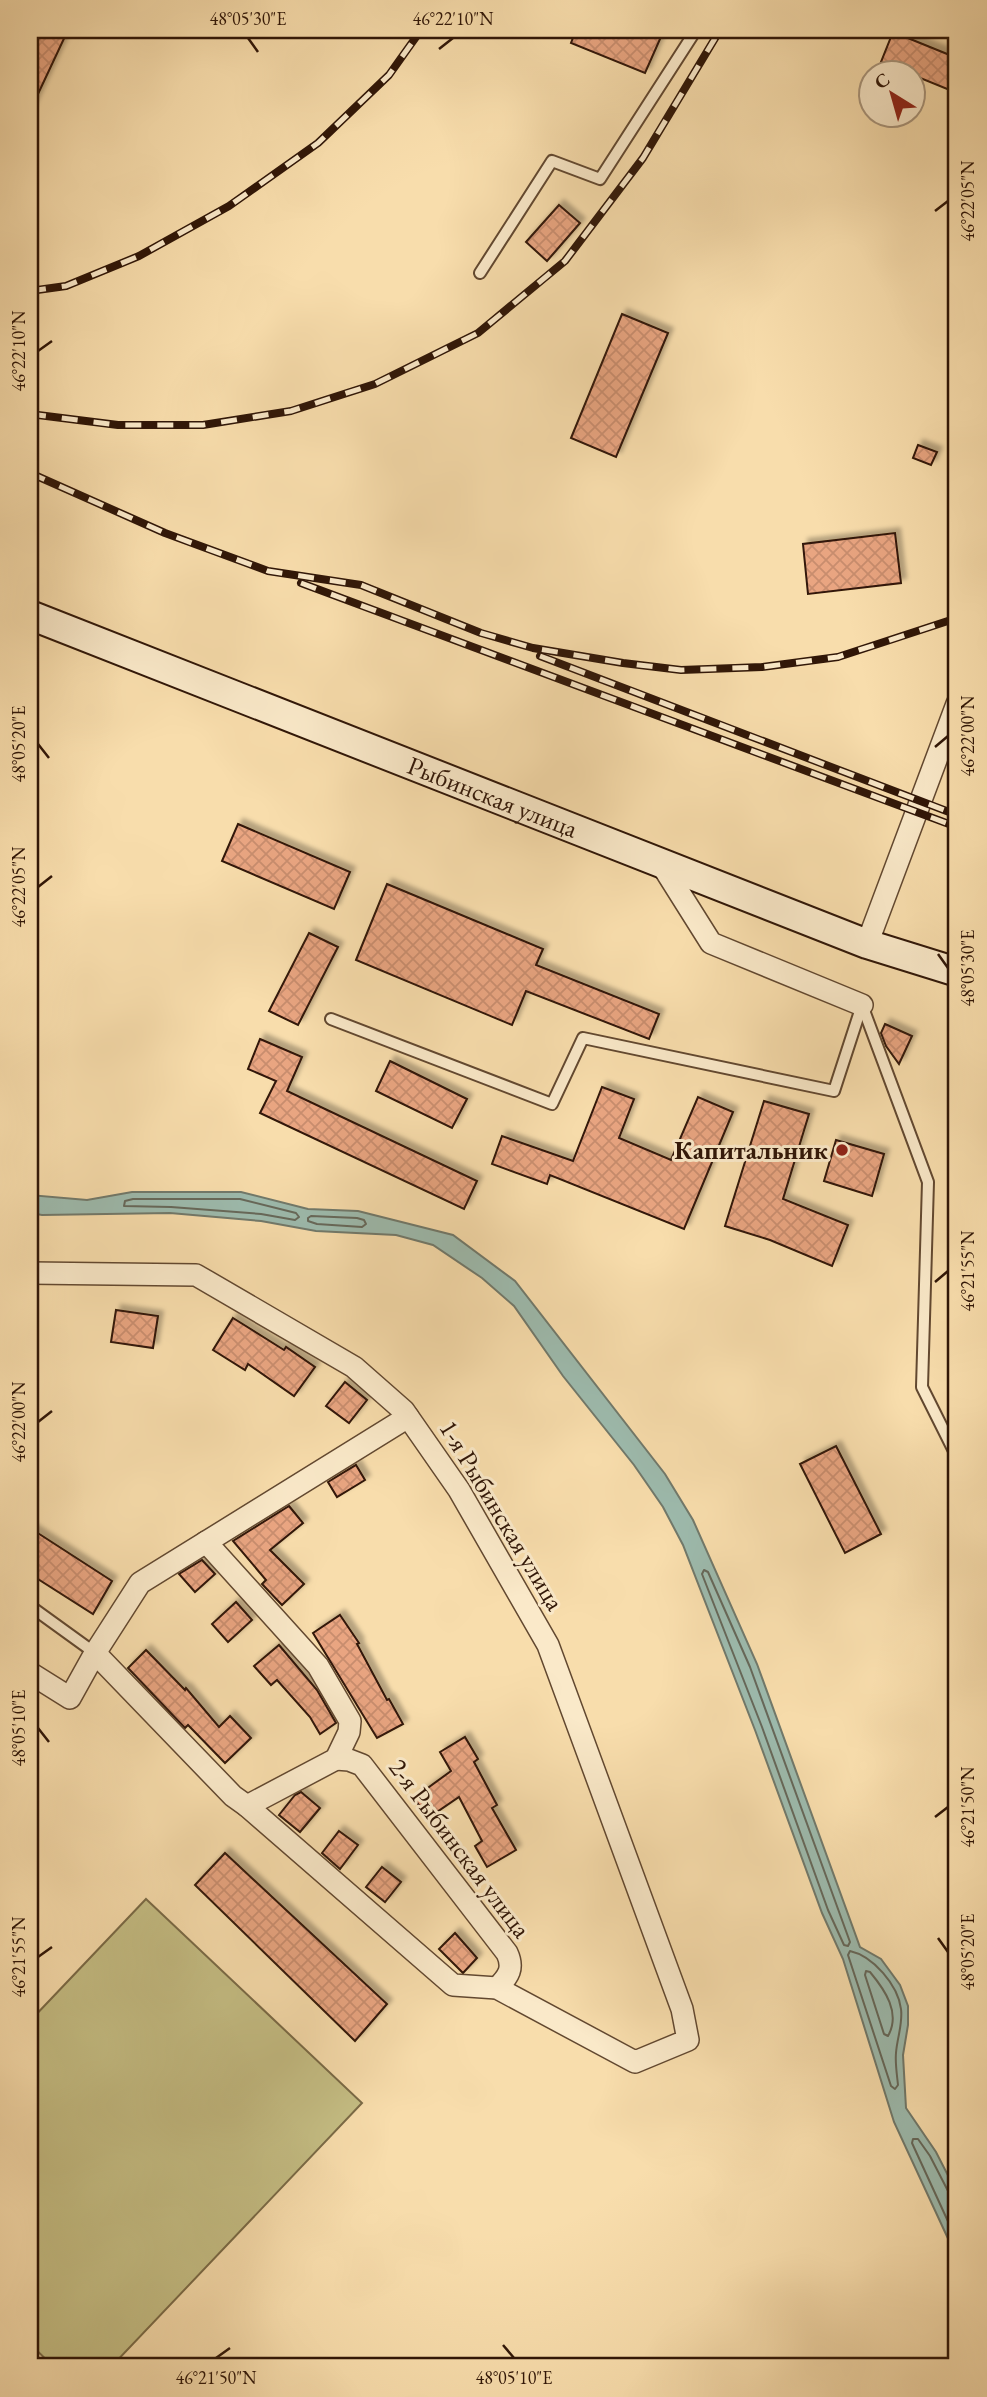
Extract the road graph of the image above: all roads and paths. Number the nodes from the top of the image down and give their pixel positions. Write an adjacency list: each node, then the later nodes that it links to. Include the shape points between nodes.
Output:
1 (696, 30): 4 (lane, via 600,178 552,161)
2 (944, 30): 3 (lane)
3 (957, 35)
4 (480, 273)
5 (30, 615): 8 (main road, Рыбинская улица)
6 (957, 704): 7 (street)
7 (953, 730): 9 (street)
8 (660, 862): 9 (main road, Рыбинская улица); 11 (street, via 711,943)
9 (867, 944): 10 (main road, Рыбинская улица)
10 (957, 972)
11 (862, 1004): 12 (lane, via 834,1091 583,1038 552,1104); 15 (lane, via 928,1182 922,1387)
12 (331, 1019)
13 (30, 1273): 14 (street, 1-я Рыбинская улица, via 196,1275 354,1367)
14 (408, 1418): 16 (street); 22 (street, 1-я Рыбинская улица, via 459,1490 548,1645 682,2009 688,2040 635,2062)
15 (957, 1457)
16 (206, 1542): 18 (street, via 140,1583); 20 (street, via 318,1666 350,1721)
17 (30, 1606): 18 (lane)
18 (95, 1653): 19 (street, via 70,1698); 21 (street, via 233,1797)
19 (30, 1673)
20 (336, 1759): 21 (street); 22 (street, 2-я Рыбинская улица, via 362,1765 507,1952 512,1963 508,1977)
21 (247, 1806): 22 (street, via 453,1985)
22 (497, 1988)

